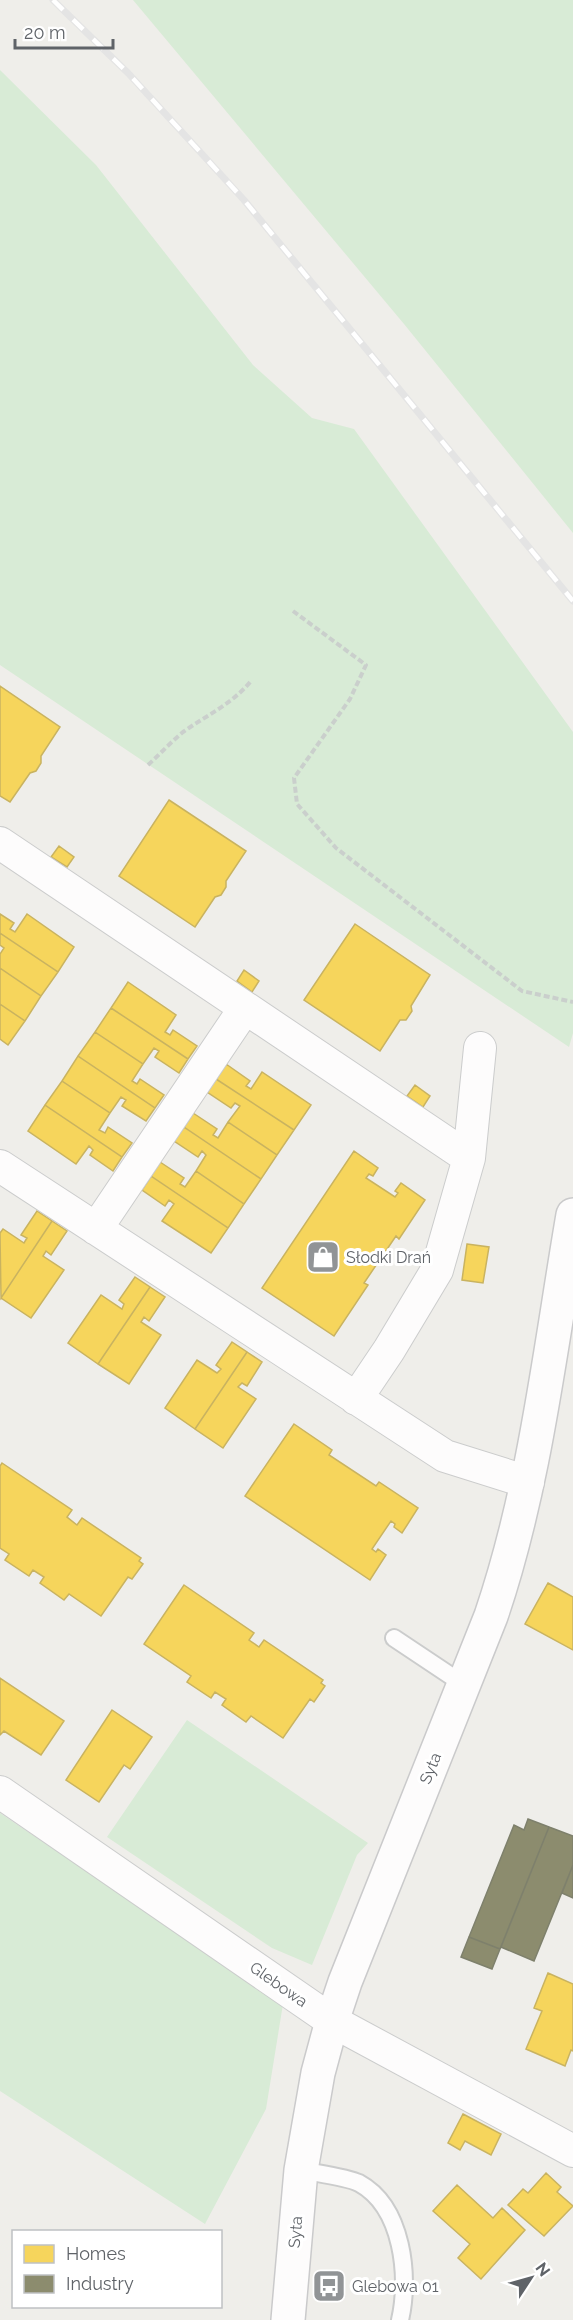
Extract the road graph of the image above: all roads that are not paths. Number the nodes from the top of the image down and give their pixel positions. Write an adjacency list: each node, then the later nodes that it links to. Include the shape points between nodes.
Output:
1 (3, 851): 2 (street)
2 (245, 1008): 4 (street); 7 (street)
3 (480, 1048): 4 (street)
4 (470, 1158): 8 (street, via 437,1270)
5 (0, 1166): 7 (street)
6 (573, 1215): 9 (street, Syta)
7 (96, 1229): 8 (street)
8 (356, 1399): 9 (street, via 445,1456)
9 (528, 1482): 11 (street, Syta, via 504,1580)
10 (394, 1638): 11 (lane)
11 (464, 1683): 13 (street, Syta)
12 (0, 1792): 13 (street, Glebowa)
13 (332, 2021): 14 (street, Glebowa); 15 (street, Syta, via 318,2073)
14 (573, 2151)
15 (301, 2170): 16 (street, Syta); 17 (lane, via 358,2183 392,2217 400,2244 404,2300)
16 (288, 2320)
17 (400, 2320)

